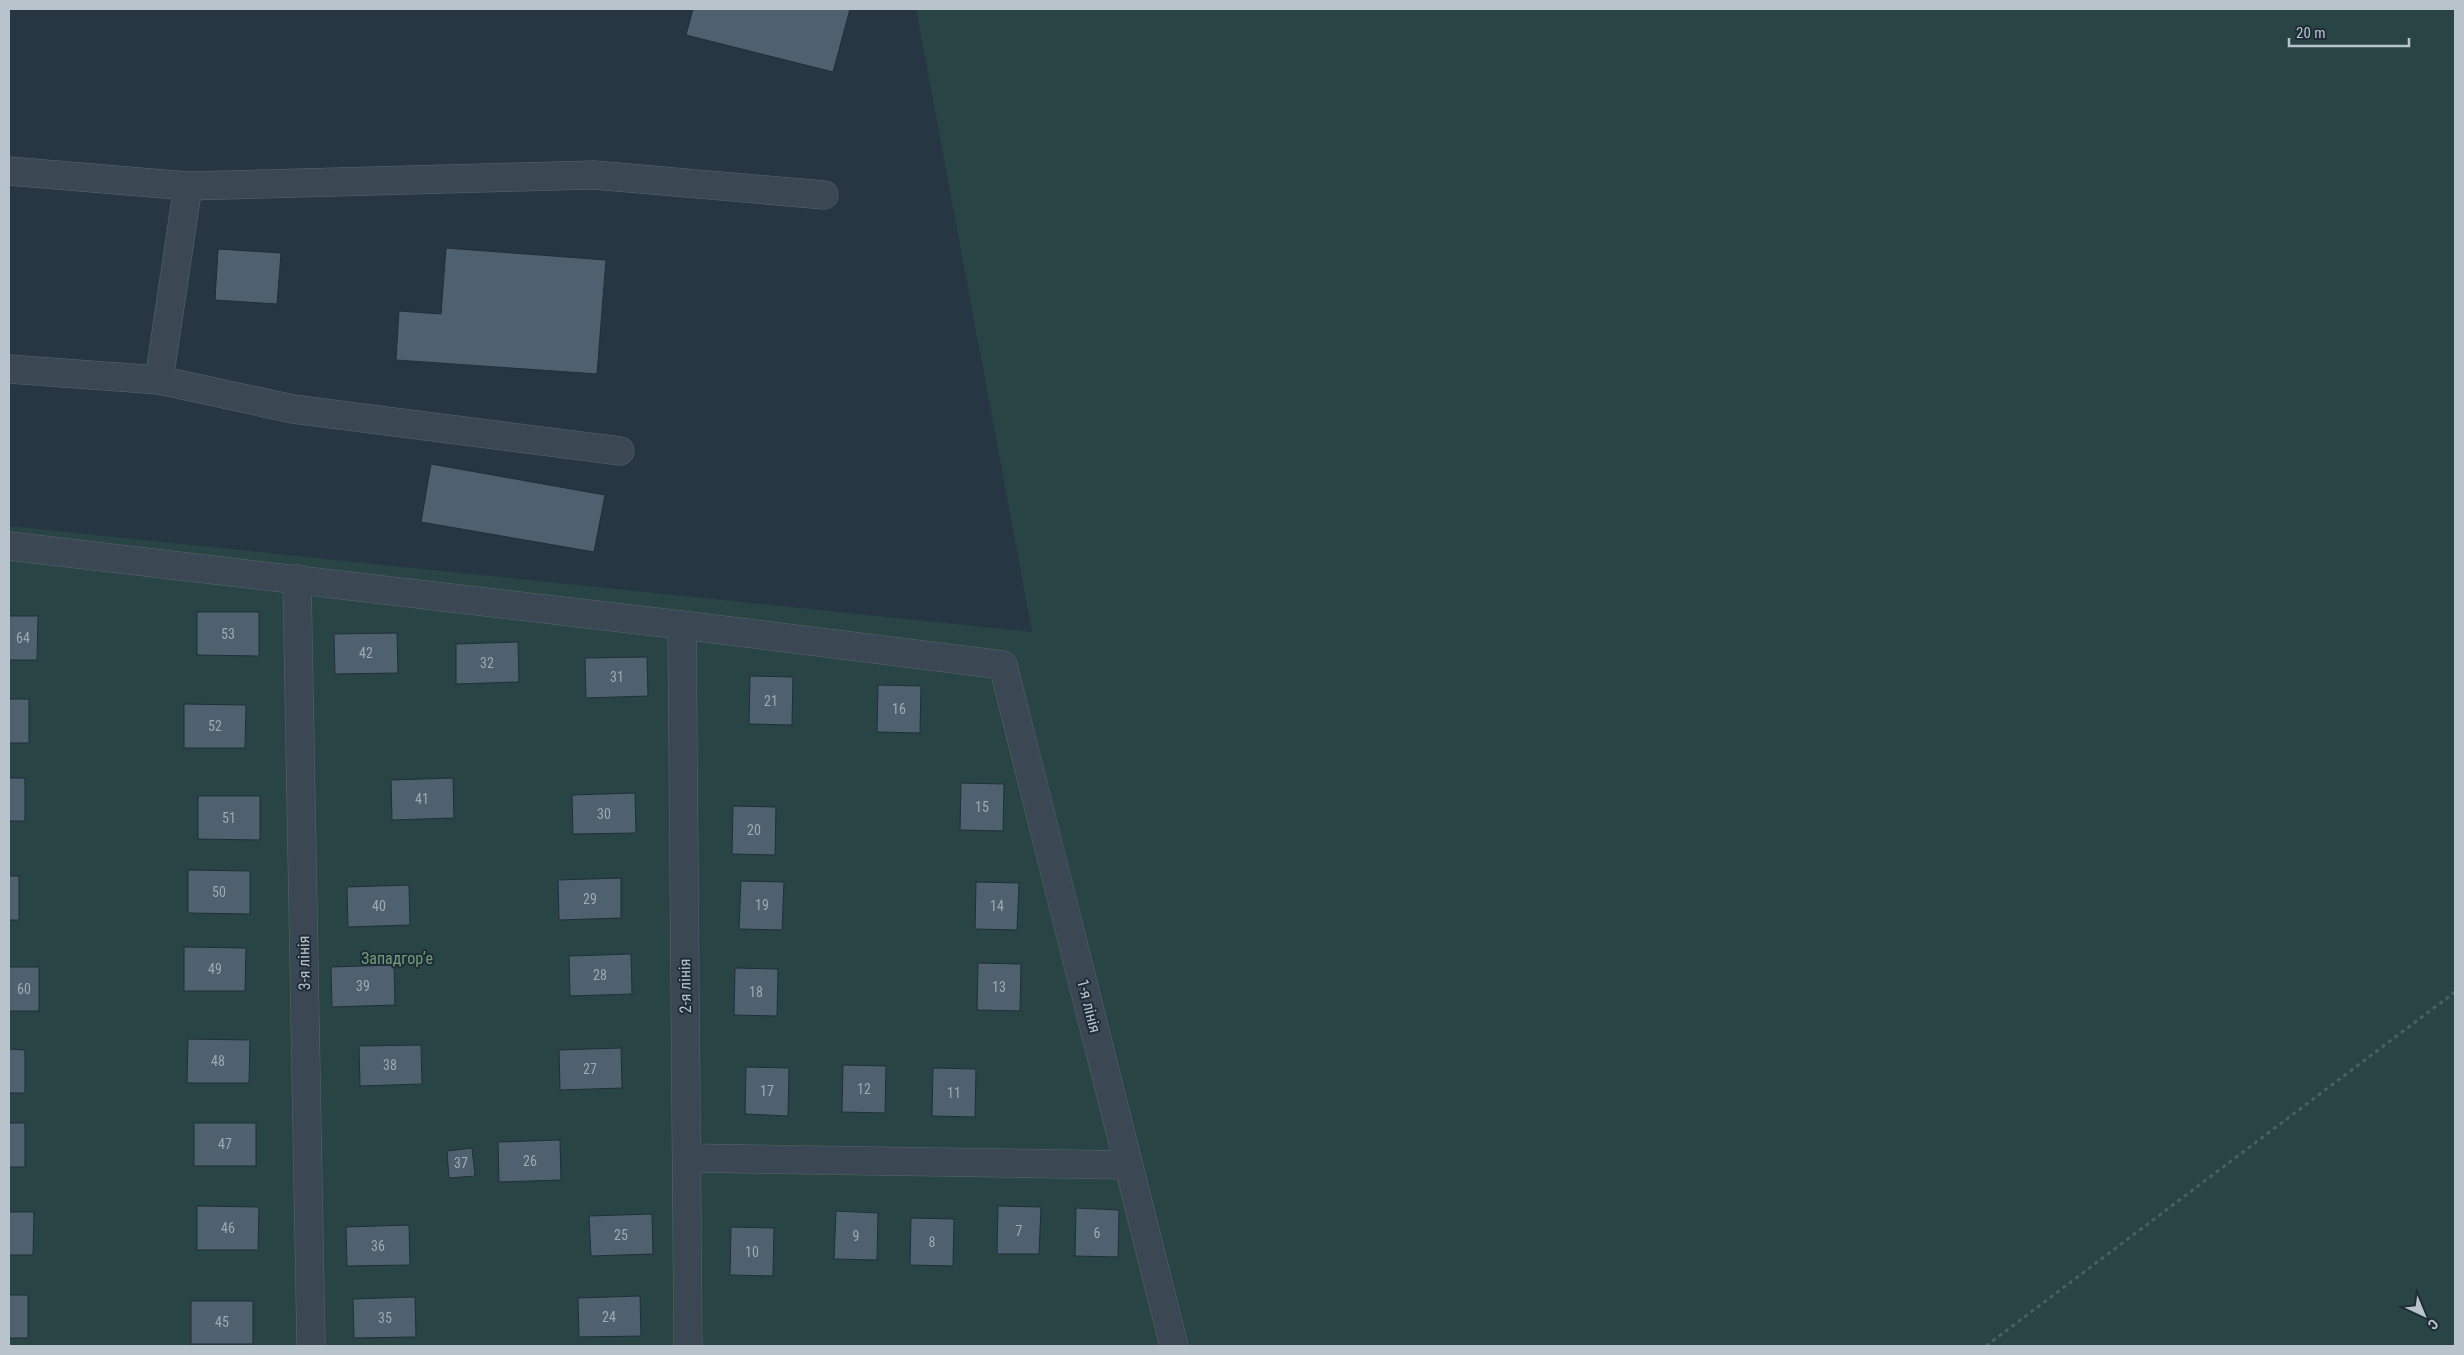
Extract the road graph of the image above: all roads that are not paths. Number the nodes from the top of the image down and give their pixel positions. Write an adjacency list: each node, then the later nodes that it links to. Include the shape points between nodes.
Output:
1 (9, 171): 2 (street)
2 (188, 186): 3 (street, via 594,175); 5 (street)
3 (824, 195)
4 (9, 368): 5 (street)
5 (159, 380): 6 (street, via 293,409)
6 (620, 451)
7 (9, 546): 8 (street)
8 (297, 579): 9 (street); 12 (street, 3-я лінія)
9 (682, 625): 10 (street, 2-я лінія); 11 (street, 1-я лінія, via 1003,665)
10 (687, 1158): 11 (street); 13 (street, 2-я лінія)
11 (1128, 1165): 14 (street, 1-я лінія)
12 (311, 1346)
13 (688, 1346)
14 (1174, 1346)

